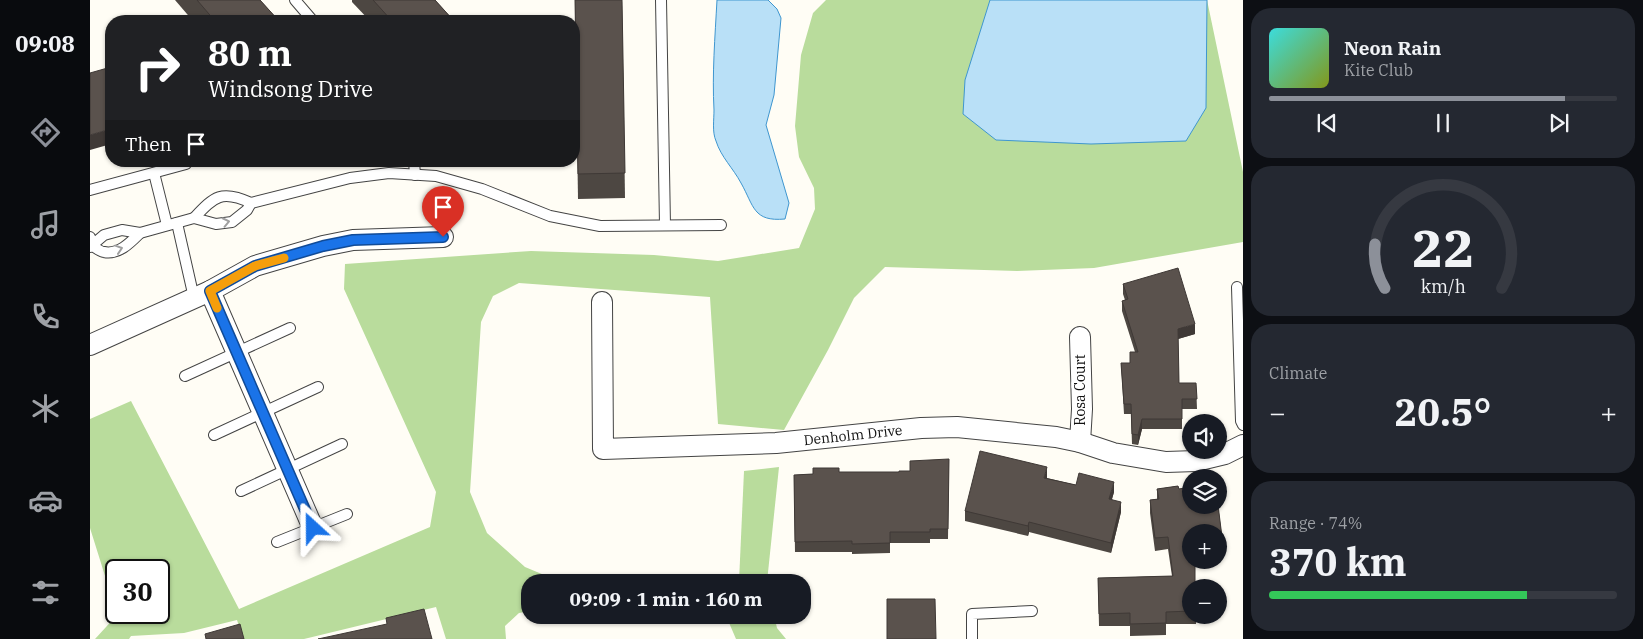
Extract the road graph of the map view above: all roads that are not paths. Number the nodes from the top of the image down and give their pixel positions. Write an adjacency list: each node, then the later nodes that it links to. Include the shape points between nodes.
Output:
1 (295, 0): 3 (lane)
2 (660, 0): 12 (lane)
3 (308, 15)
4 (175, 167): 6 (lane)
5 (414, 167): 7 (lane)
6 (154, 173): 8 (lane); 11 (lane)
7 (415, 175): 9 (lane, via 389,173 350,178); 12 (lane, via 436,176 482,188 550,216 600,226)
8 (90, 190)
9 (251, 203): 10 (lane, one-way to 9, via 216,224 232,222); 10 (lane, via 241,198 218,196)
10 (194, 218): 11 (lane)
11 (172, 224): 14 (lane); 18 (lane)
12 (665, 225): 13 (lane)
13 (722, 225)
14 (140, 233): 16 (lane, via 122,230); 16 (lane, one-way to 14, via 104,252 115,251 128,246)
15 (443, 237): 18 (street, via 353,240 323,246 255,266)
16 (91, 243)
17 (1237, 287): 27 (lane)
18 (202, 294): 22 (street); 23 (street)
19 (602, 302): 29 (street, Denholm Drive, via 603,449 776,443 957,427)
20 (290, 328): 23 (lane)
21 (1080, 337): 29 (street, Rosa Court)
22 (90, 345)
23 (236, 352): 24 (lane); 26 (street)
24 (185, 376)
25 (318, 387): 26 (lane)
26 (262, 413): 28 (lane); 32 (street)
27 (1243, 425)
28 (214, 435)
29 (1080, 442): 31 (street, Denholm Drive, via 1113,453 1166,462 1196,461 1225,454)
30 (342, 444): 32 (lane)
31 (1243, 445)
32 (287, 469): 33 (lane); 35 (street)
33 (240, 491)
34 (347, 514): 35 (lane)
35 (313, 528): 36 (lane)
36 (277, 542)
37 (1032, 611): 38 (lane, via 972,614)
38 (972, 639)

